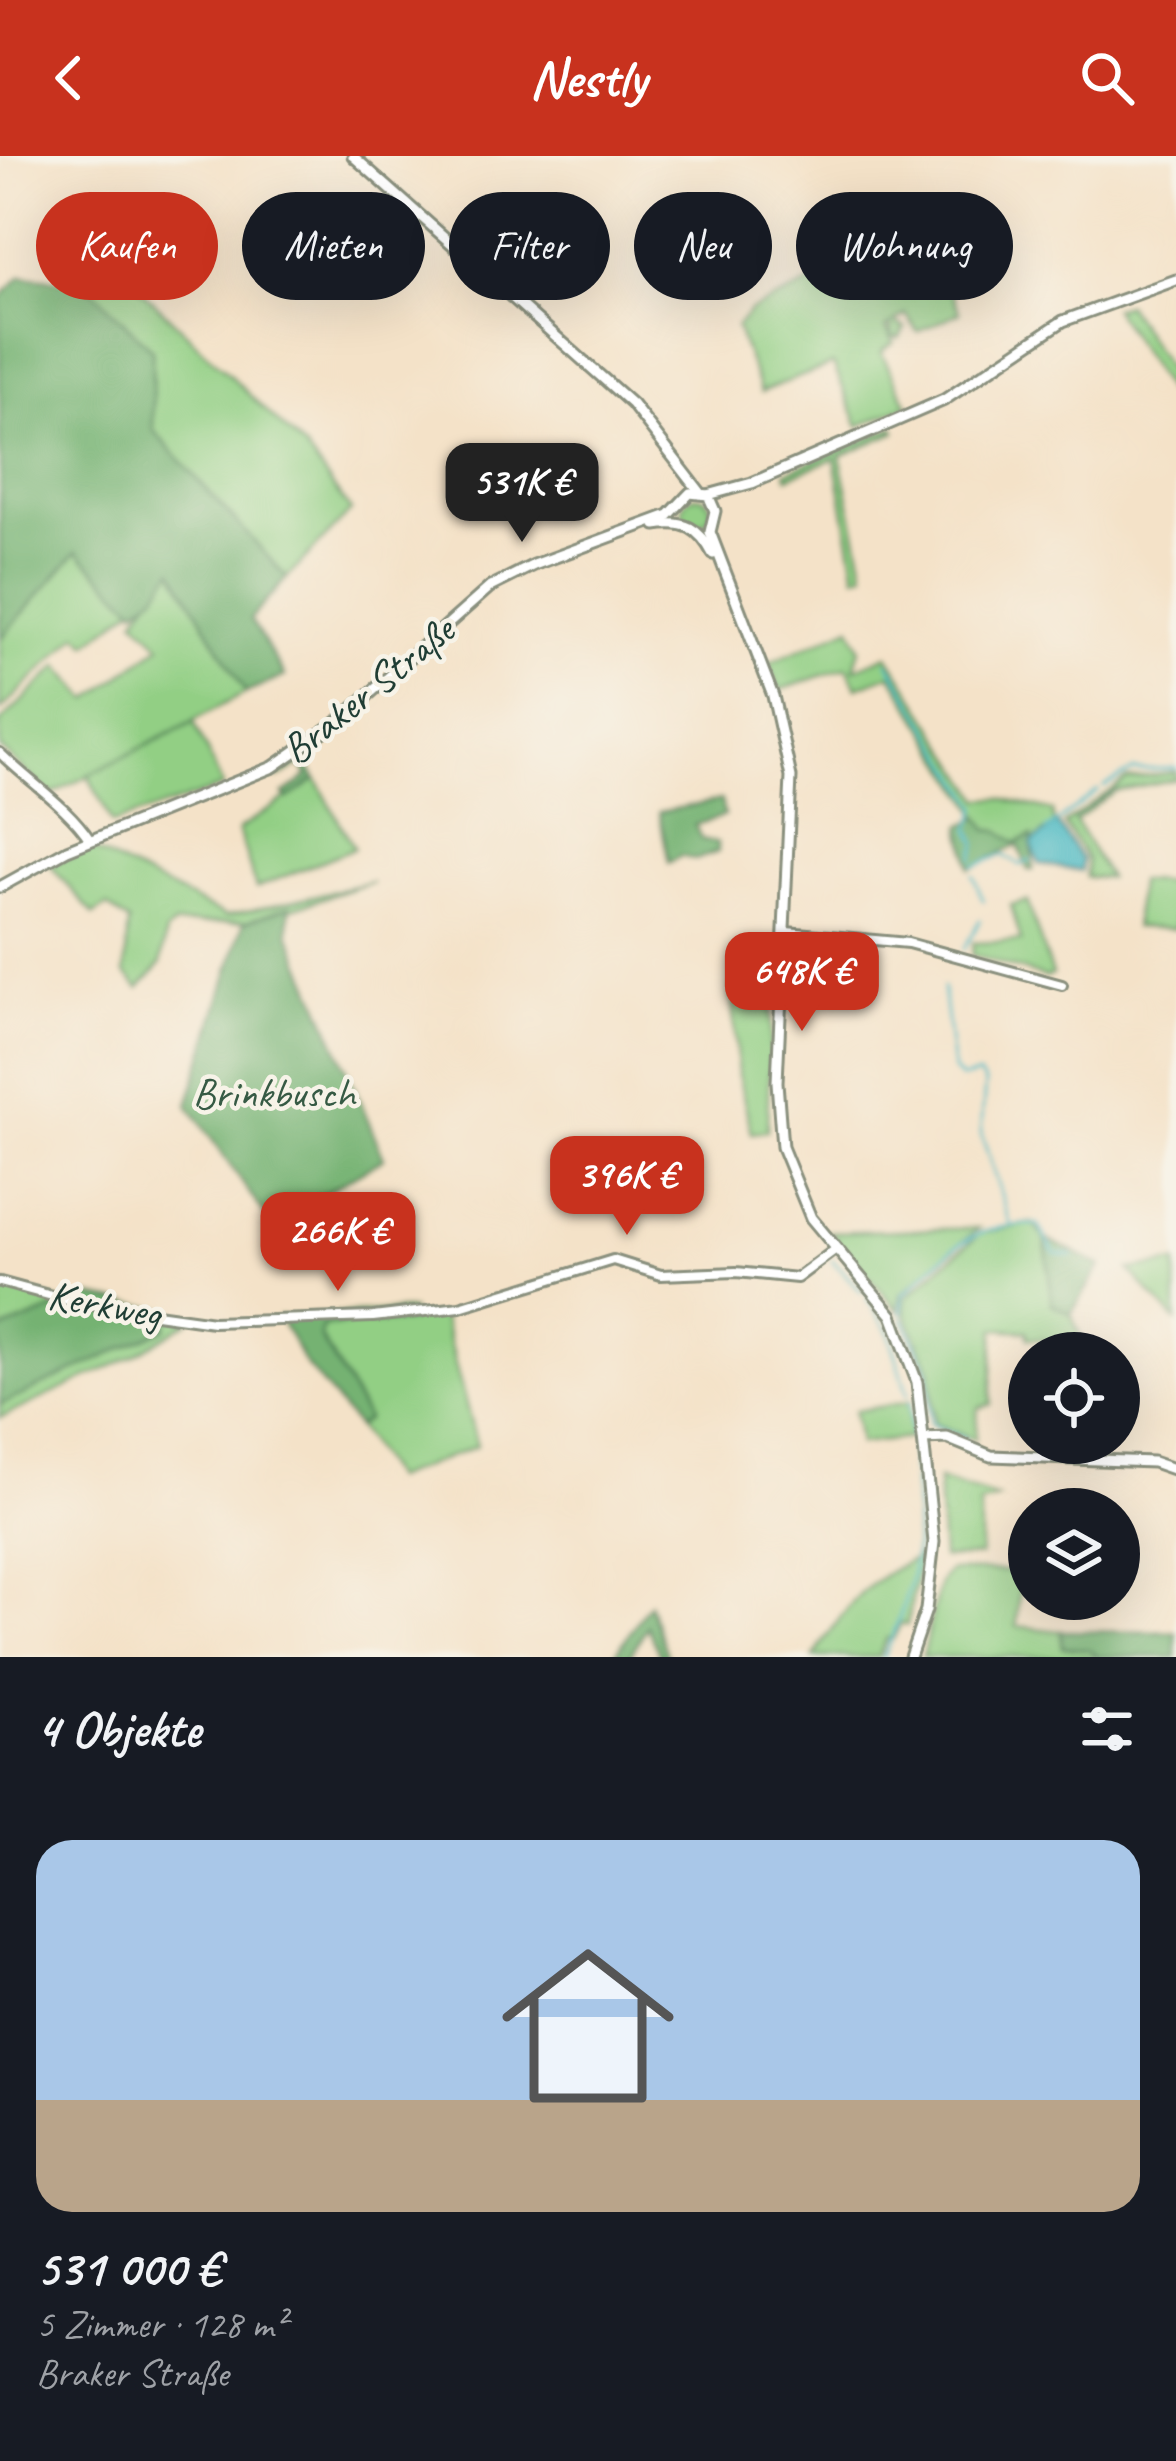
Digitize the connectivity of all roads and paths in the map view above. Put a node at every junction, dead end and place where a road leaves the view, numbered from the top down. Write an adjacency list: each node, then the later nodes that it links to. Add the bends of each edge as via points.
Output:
1 (353, 156): 3 (street, via 632,404)
2 (1176, 280): 4 (street, via 1074,315 944,400)
3 (672, 456): 5 (street); 6 (street)
4 (752, 483): 5 (street); 7 (street)
5 (704, 494): 6 (street, Braker Straße); 7 (street)
6 (680, 503): 8 (street); 9 (street, Braker Straße)
7 (713, 516): 8 (street, Braker Straße); 10 (street)
8 (689, 526): 9 (street, Braker Straße); 10 (street)
9 (638, 528): 12 (street, Braker Straße, via 490,587 284,761)
10 (724, 574): 14 (street, via 787,748)
11 (0, 753): 12 (street)
12 (90, 840): 13 (street, Braker Straße)
13 (0, 887)
14 (786, 932): 15 (street, via 908,944); 16 (street, via 780,1137 793,1185)
15 (1062, 985)
16 (836, 1249): 17 (street, Kerkweg, via 797,1278 661,1275 613,1260 470,1305 373,1317 201,1321); 18 (street, via 902,1335)
17 (0, 1282)
18 (924, 1439): 19 (street, via 946,1438 992,1456 1154,1462); 20 (street, via 933,1569)
19 (1176, 1470)
20 (910, 1657)

